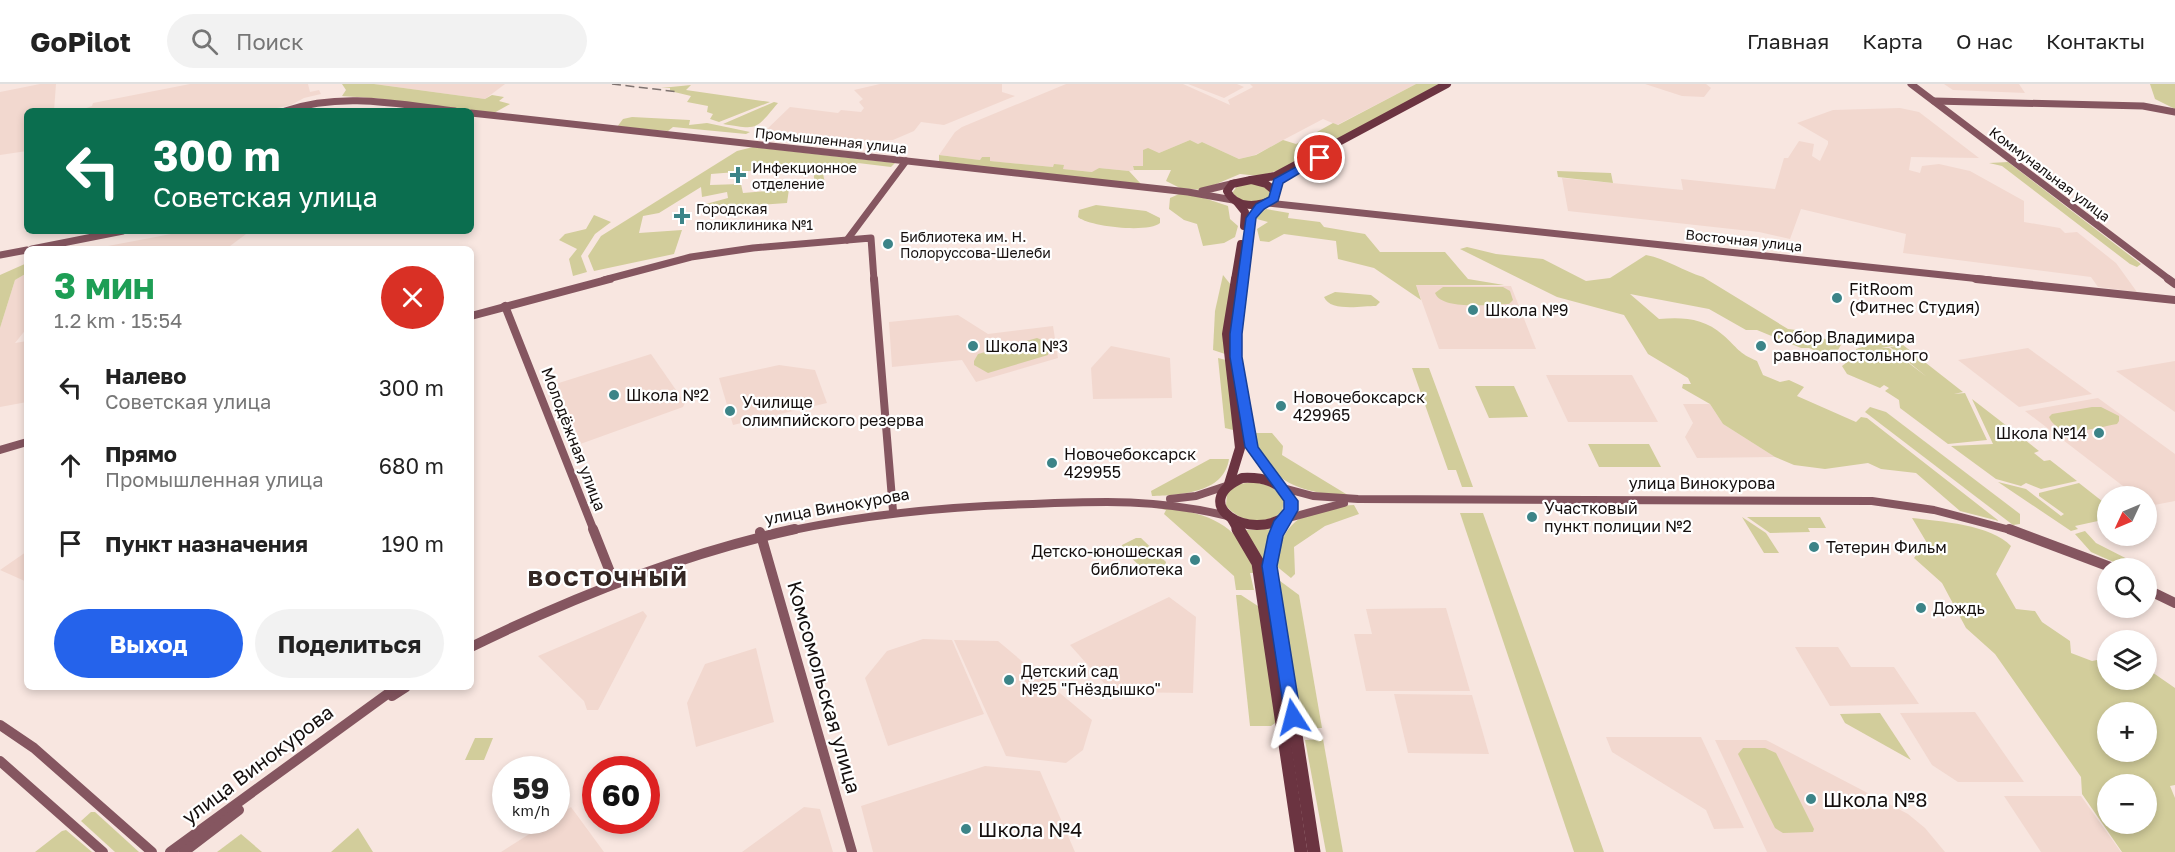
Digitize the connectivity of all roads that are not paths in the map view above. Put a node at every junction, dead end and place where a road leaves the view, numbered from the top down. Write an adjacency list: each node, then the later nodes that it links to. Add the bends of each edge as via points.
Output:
1 (1447, 84): 4 (main road)
2 (1456, 84): 4 (main road)
3 (1911, 84): 5 (main road, Коммунальная улица)
4 (1427, 97): 10 (main road)
5 (1934, 101): 8 (main road, via 2143,106); 25 (main road, Коммунальная улица)
6 (296, 108): 7 (main road, via 344,99)
7 (427, 108)
8 (2175, 112)
9 (474, 113): 11 (main road, Промышленная улица)
10 (1337, 146): 12 (main road, via 1271,178); 14 (main road, via 1281,179)
11 (906, 161): 15 (main road, Промышленная улица); 21 (main road)
12 (1251, 180): 13 (main road); 14 (main road)
13 (1235, 183): 15 (main road, Промышленная улица); 16 (main road, via 1227,191)
14 (1275, 191): 17 (main road, via 1274,199); 18 (main road, Восточная улица, via 1287,200)
15 (1188, 192): 16 (main road, Промышленная улица)
16 (1235, 201): 17 (main road); 19 (main road, via 1245,212)
17 (1266, 203): 18 (main road, Восточная улица); 19 (main road, via 1253,214)
18 (1311, 206): 26 (main road, Восточная улица)
19 (1245, 232): 31 (main road, via 1227,334 1240,448); 32 (main road, via 1236,357 1252,447)
20 (108, 234): 22 (main road)
21 (847, 240): 27 (main road, via 690,257); 36 (main road, via 871,238)
22 (47, 246)
23 (24, 251): 24 (main road)
24 (0, 255)
25 (2175, 284)
26 (2175, 300)
27 (505, 306): 28 (main road); 42 (main road, Молодёжная улица)
28 (474, 315)
29 (24, 443): 30 (main road)
30 (0, 450)
31 (1227, 485): 32 (main road, via 1242,478 1256,478); 35 (main road, улица Винокурова, via 1177,499 1029,498); 37 (main road, via 1220,501)
32 (1281, 486): 33 (main road, улица Винокурова, via 1329,498); 38 (main road, via 1292,505)
33 (1563, 501): 34 (main road, улица Винокурова); 38 (main road, улица Винокурова, via 1359,502 1325,506)
34 (1661, 502): 40 (main road, улица Винокурова, via 1845,500 1906,505 2010,529); 41 (main road, улица Винокурова, via 1908,509 2012,533)
35 (919, 506): 36 (main road, улица Винокурова); 37 (main road, улица Винокурова, via 1165,503)
36 (892, 509): 39 (main road, улица Винокурова)
37 (1230, 518): 38 (main road, via 1255,527); 58 (main road, via 1254,555 1259,571)
38 (1283, 520): 59 (main road, via 1270,566)
39 (761, 534): 42 (main road, улица Винокурова); 57 (main road, Комсомольская улица)
40 (2097, 562)
41 (2097, 566)
42 (614, 580): 45 (main road, улица Винокурова)
43 (2157, 593): 44 (main road)
44 (2175, 602)
45 (500, 629): 46 (main road, улица Винокурова); 47 (main road, улица Винокурова)
46 (474, 641)
47 (474, 645)
48 (393, 690): 51 (main road, улица Винокурова)
49 (401, 690): 51 (main road, улица Винокурова)
50 (0, 725): 54 (main road, via 34,748)
51 (317, 746): 55 (main road, улица Винокурова); 56 (main road, улица Винокурова)
52 (0, 762): 53 (main road)
53 (103, 852)
54 (152, 852)
55 (170, 852)
56 (184, 852)
57 (852, 852)
58 (1301, 852)
59 (1314, 852)

